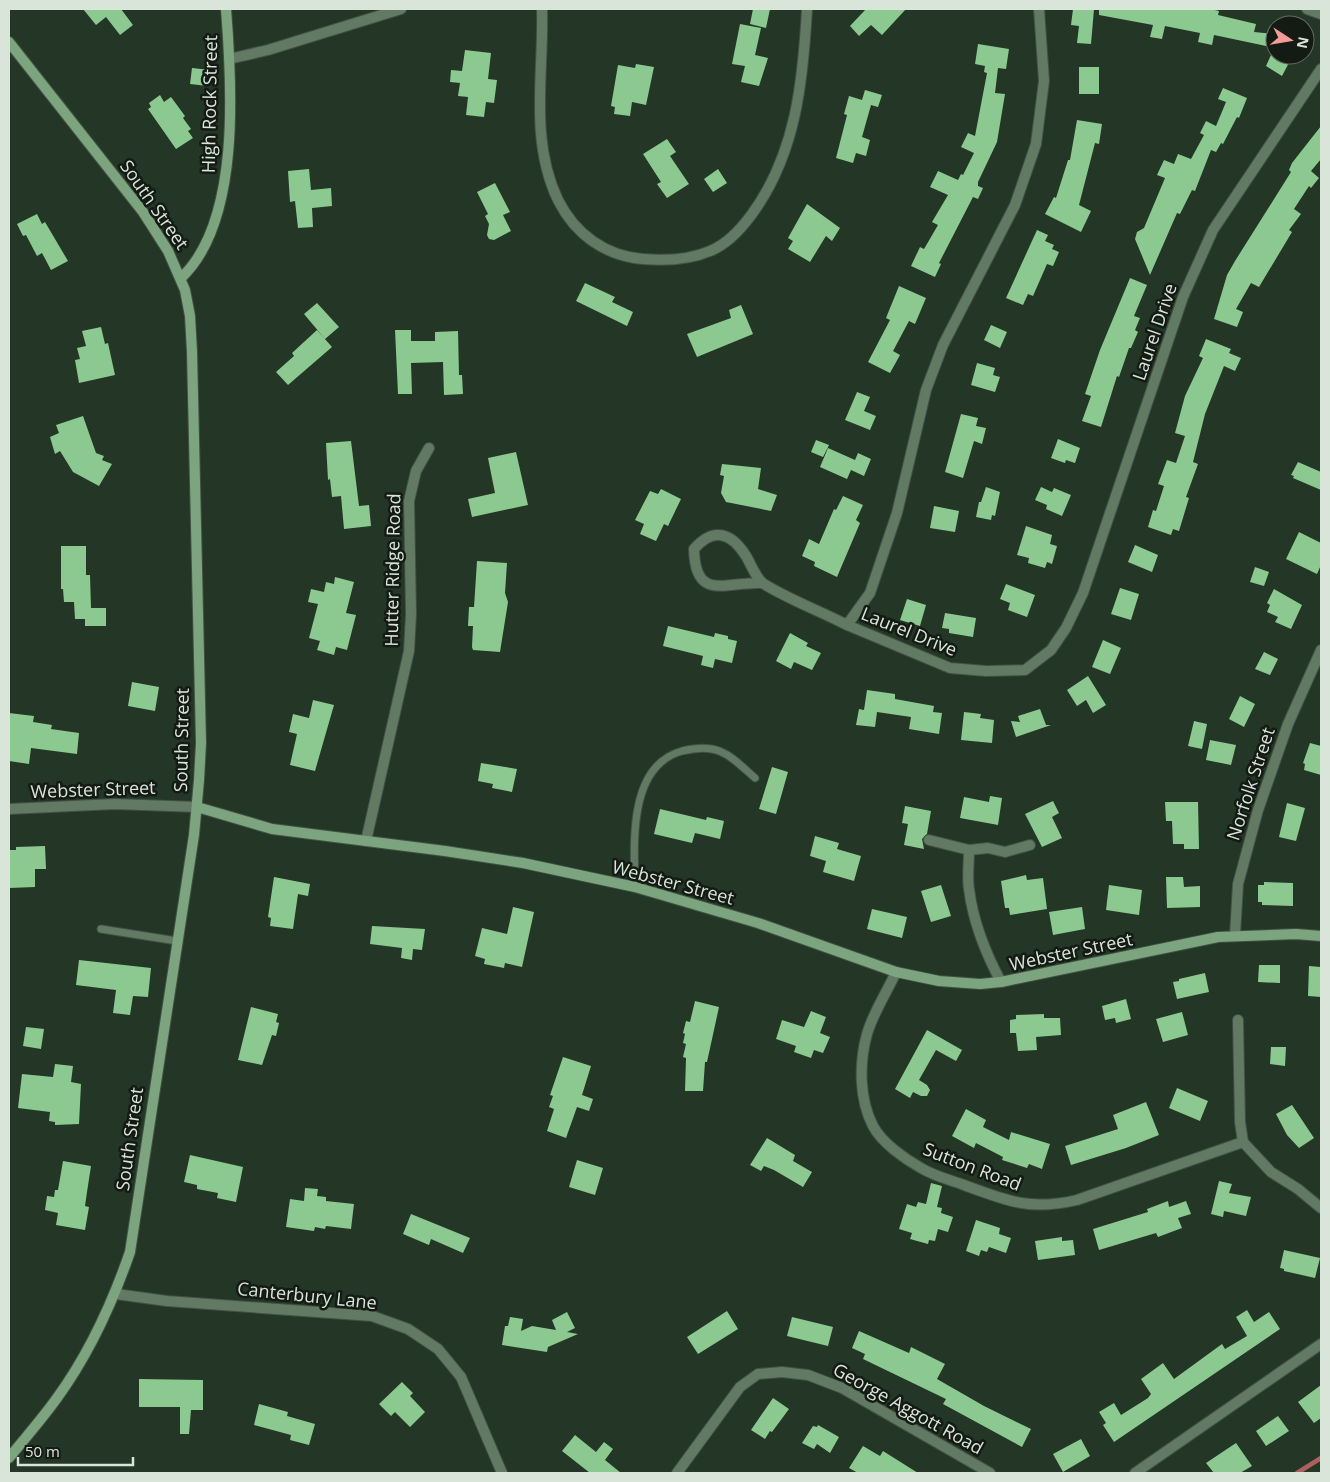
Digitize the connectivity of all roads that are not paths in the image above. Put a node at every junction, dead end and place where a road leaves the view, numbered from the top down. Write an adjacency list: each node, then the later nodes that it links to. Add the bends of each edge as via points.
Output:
1 (226, 9): 9 (street, High Rock Street)
2 (400, 9): 9 (street, via 268,50)
3 (542, 9): 4 (street, via 539,106 543,154 557,199 575,228 602,248 626,258 656,260 674,260 711,251 730,239 761,203 790,141 800,90)
4 (807, 9)
5 (1039, 9): 14 (street, Laurel Drive, via 1044,82 1036,144 1015,205 943,345 926,390 897,513 870,592)
6 (1307, 9): 7 (street)
7 (1321, 14)
8 (9, 42): 11 (street, South Street, via 143,212)
9 (228, 59): 11 (street, High Rock Street, via 229,134 224,185 206,247 194,266)
10 (1321, 69): 14 (street, Laurel Drive, via 1213,230 1183,297 1084,593 1050,650 1026,670 986,672 950,668)
11 (181, 278): 17 (street, South Street, via 190,316 192,352 201,742)
12 (429, 448): 20 (street, Hutter Ridge Road, via 416,471 409,501 409,651)
13 (762, 583): 13 (street, via 717,588 699,576 694,549 704,538 713,534 723,536 745,554); 14 (street)
14 (847, 624)
15 (1321, 650): 25 (street, Norfolk Street, via 1288,724 1258,810 1238,884)
16 (755, 778): 23 (lane, via 726,752 698,747 669,755 651,771 634,825)
17 (197, 807): 18 (street, Webster Street, via 115,804); 20 (street, Webster Street, via 272,829); 27 (street, South Street)
18 (9, 809)
19 (930, 840): 22 (street)
20 (366, 841): 23 (street, Webster Street, via 523,864)
21 (1030, 845): 22 (street, via 1005,852 988,848)
22 (969, 850): 29 (street, via 969,888 977,923)
23 (635, 887): 28 (street, Webster Street, via 758,923)
24 (101, 929): 27 (lane)
25 (1235, 935): 26 (street, Webster Street); 29 (street, Webster Street)
26 (1321, 936)
27 (177, 941): 33 (street, South Street, via 130,1252)
28 (896, 972): 29 (street, Webster Street, via 939,981); 31 (street, Sutton Road, via 867,1034 861,1075 865,1107 874,1128 888,1144 922,1169 1004,1200 1032,1206 1055,1205)
29 (1001, 982)
30 (1238, 1020): 31 (street)
31 (1243, 1142): 32 (street, via 1271,1172)
32 (1321, 1208)
33 (116, 1294): 35 (street, South Street, via 97,1334 57,1398); 36 (street, Canterbury Lane, via 167,1301 372,1316 408,1329 438,1349 461,1377)
34 (1321, 1344): 39 (street)
35 (9, 1458)
36 (502, 1473)
37 (677, 1473): 38 (street, George Aggott Road, via 740,1387 758,1374 782,1372 808,1375 842,1388)
38 (990, 1473)
39 (1135, 1473)

